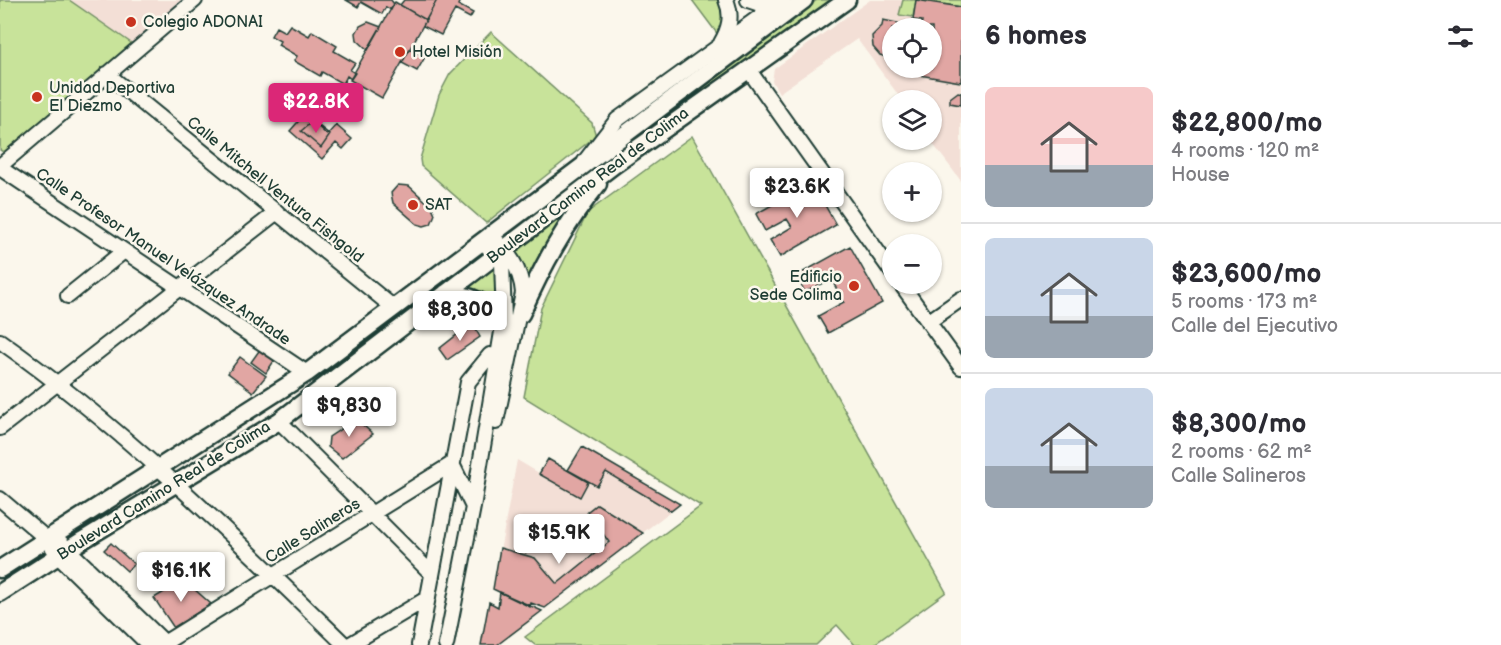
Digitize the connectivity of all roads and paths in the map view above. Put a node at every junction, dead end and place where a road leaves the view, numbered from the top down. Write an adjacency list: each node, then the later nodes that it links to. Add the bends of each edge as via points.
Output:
1 (195, 0): 9 (street)
2 (726, 0): 7 (street, via 730,24)
3 (748, 0): 6 (street, via 760,4)
4 (804, 0): 12 (main road, Boulevard Camino Real de Colima)
5 (847, 0): 8 (main road, Boulevard Camino Real de Colima)
6 (782, 1): 7 (street)
7 (721, 44): 12 (street, via 617,120)
8 (748, 69): 10 (main road, Boulevard Camino Real de Colima); 17 (street)
9 (107, 74): 11 (street); 13 (street, Calle Mitchell Ventura Fishgold)
10 (614, 165): 16 (main road, Boulevard Camino Real de Colima); 24 (main road, via 571,217 549,253)
11 (0, 167): 15 (street, Calle Profesor Manuel Velázquez Andrade)
12 (580, 168): 14 (main road, Boulevard Camino Real de Colima)
13 (277, 212): 18 (street); 23 (street, Calle Mitchell Ventura Fishgold)
14 (486, 238): 16 (street); 23 (main road, Boulevard Camino Real de Colima)
15 (124, 251): 18 (street, Calle Profesor Manuel Velázquez Andrade); 21 (street)
16 (499, 251): 19 (main road, Boulevard Camino Real de Colima); 24 (street, via 522,278); 25 (street)
17 (882, 258)
18 (181, 288): 30 (street, Calle Profesor Manuel Velázquez Andrade); 31 (street)
19 (446, 293): 25 (main road, via 470,295); 32 (main road, Boulevard Camino Real de Colima)
20 (908, 294): 26 (street)
21 (68, 296)
22 (961, 299): 26 (street)
23 (394, 308): 30 (main road, Boulevard Camino Real de Colima)
24 (521, 314): 38 (street, via 483,491)
25 (504, 320): 28 (street)
26 (928, 322): 29 (street)
27 (0, 341): 31 (street)
28 (494, 356): 34 (street, via 468,382); 38 (street)
29 (961, 367)
30 (308, 373): 35 (main road, Boulevard Camino Real de Colima)
31 (57, 382): 33 (street); 35 (street)
32 (279, 421): 36 (main road, Boulevard Camino Real de Colima); 39 (street)
33 (0, 428)
34 (452, 464): 38 (street); 39 (street, Calle Salineros); 43 (street)
35 (158, 470): 36 (street); 40 (main road, Boulevard Camino Real de Colima)
36 (174, 484): 41 (main road, Boulevard Camino Real de Colima); 44 (street)
37 (0, 500): 40 (street)
38 (473, 507): 47 (street)
39 (372, 514): 43 (street); 44 (street, Calle Salineros)
40 (51, 538): 41 (street); 42 (main road, Boulevard Camino Real de Colima)
41 (64, 553): 45 (main road, Boulevard Camino Real de Colima); 48 (street); 49 (street)
42 (0, 569)
43 (432, 574): 46 (street)
44 (273, 575): 48 (street, Calle Salineros); 50 (street)
45 (0, 593)
46 (429, 593): 47 (street); 50 (street); 51 (street)
47 (455, 594): 52 (street)
48 (164, 644)
49 (149, 645)
50 (347, 645)
51 (419, 645)
52 (446, 645)

